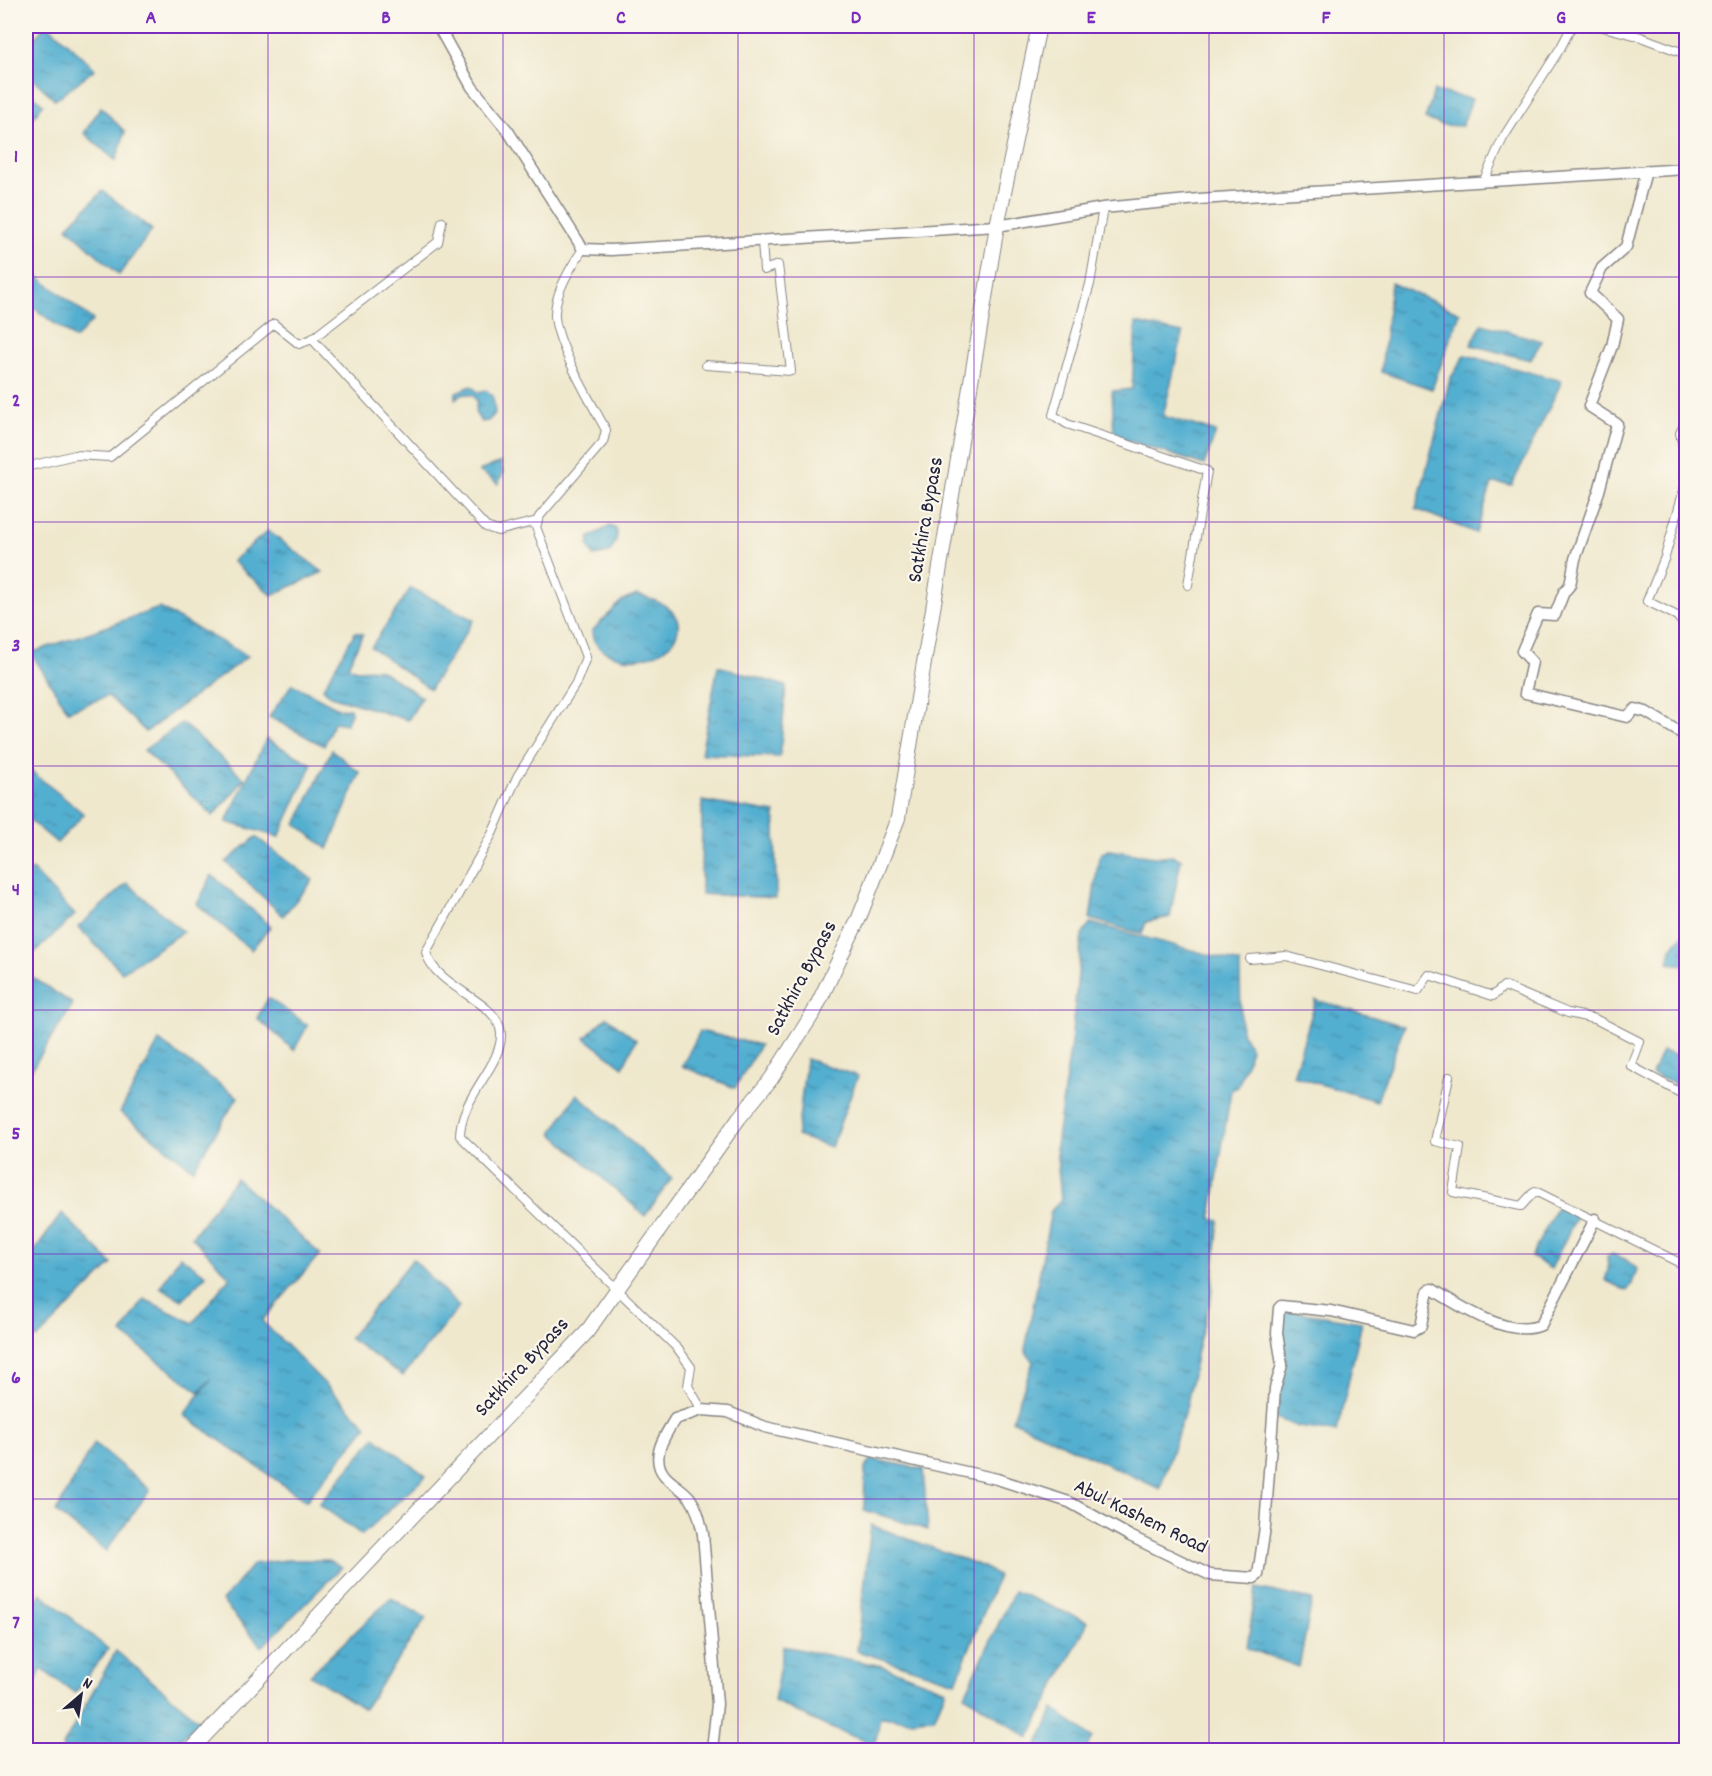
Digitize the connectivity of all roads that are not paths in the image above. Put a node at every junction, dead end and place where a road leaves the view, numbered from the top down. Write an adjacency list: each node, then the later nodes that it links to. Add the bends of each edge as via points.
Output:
1 (438, 26): 13 (street, via 472,87 514,140)
2 (1039, 26): 11 (highway, Satkhira Bypass)
3 (1572, 26): 8 (street, via 1503,138)
4 (1599, 26): 5 (street)
5 (1686, 54)
6 (1686, 169): 7 (street)
7 (1646, 171): 8 (street); 23 (street, via 1626,247 1602,268 1590,293 1618,319 1589,406 1617,424 1570,585 1555,615 1538,614 1522,651 1532,662 1525,693 1627,717 1635,709)
8 (1483, 182): 9 (street)
9 (1103, 208): 11 (street); 21 (street, via 1090,284 1053,415 1067,424 1208,471)
10 (442, 222): 14 (street, via 438,242)
11 (997, 226): 12 (street); 29 (highway, Satkhira Bypass, via 898,818 859,918 814,1012 771,1079)
12 (762, 241): 13 (street); 15 (street, via 764,270 778,265 791,371)
13 (583, 249): 20 (street, via 554,313 560,337 606,430 605,436)
14 (312, 339): 18 (street, via 298,344 274,324 110,457 75,455); 20 (street, via 486,527 498,531)
15 (706, 365)
16 (1686, 422): 17 (street, via 1680,434)
17 (1686, 461)
18 (26, 467)
19 (1686, 482): 22 (street, via 1665,557 1647,601 1677,616)
20 (537, 521): 29 (street, via 540,538 586,651 585,663 517,777 492,834 426,952 428,963 443,978 495,1016 501,1032 498,1051 461,1120 460,1136)
21 (1188, 585)
22 (1686, 627)
23 (1686, 736)
24 (1250, 959): 26 (street, via 1286,956 1418,991 1429,975 1492,996 1504,986 1568,1013 1595,1018 1640,1041 1631,1066)
25 (1449, 1077): 27 (street, via 1435,1141 1460,1147 1453,1192 1521,1206 1535,1191)
26 (1686, 1095)
27 (1595, 1219): 28 (street); 30 (street, Abul Kashem Road, via 1541,1325 1533,1329 1517,1330 1463,1309 1432,1289 1428,1291 1421,1326 1414,1330 1331,1311 1279,1308 1277,1333 1282,1365 1275,1388 1265,1527 1258,1575 1254,1578 1210,1575 1069,1502 997,1479 765,1428 728,1412)
28 (1686, 1266)
29 (616, 1288): 30 (street, via 691,1367 688,1386); 31 (highway, Satkhira Bypass, via 586,1333 556,1366)
30 (702, 1410): 32 (street, Abul Kashem Road, via 675,1419 660,1443 658,1461 663,1475 689,1497 698,1512 703,1534 717,1704)
31 (191, 1750)
32 (712, 1750)

